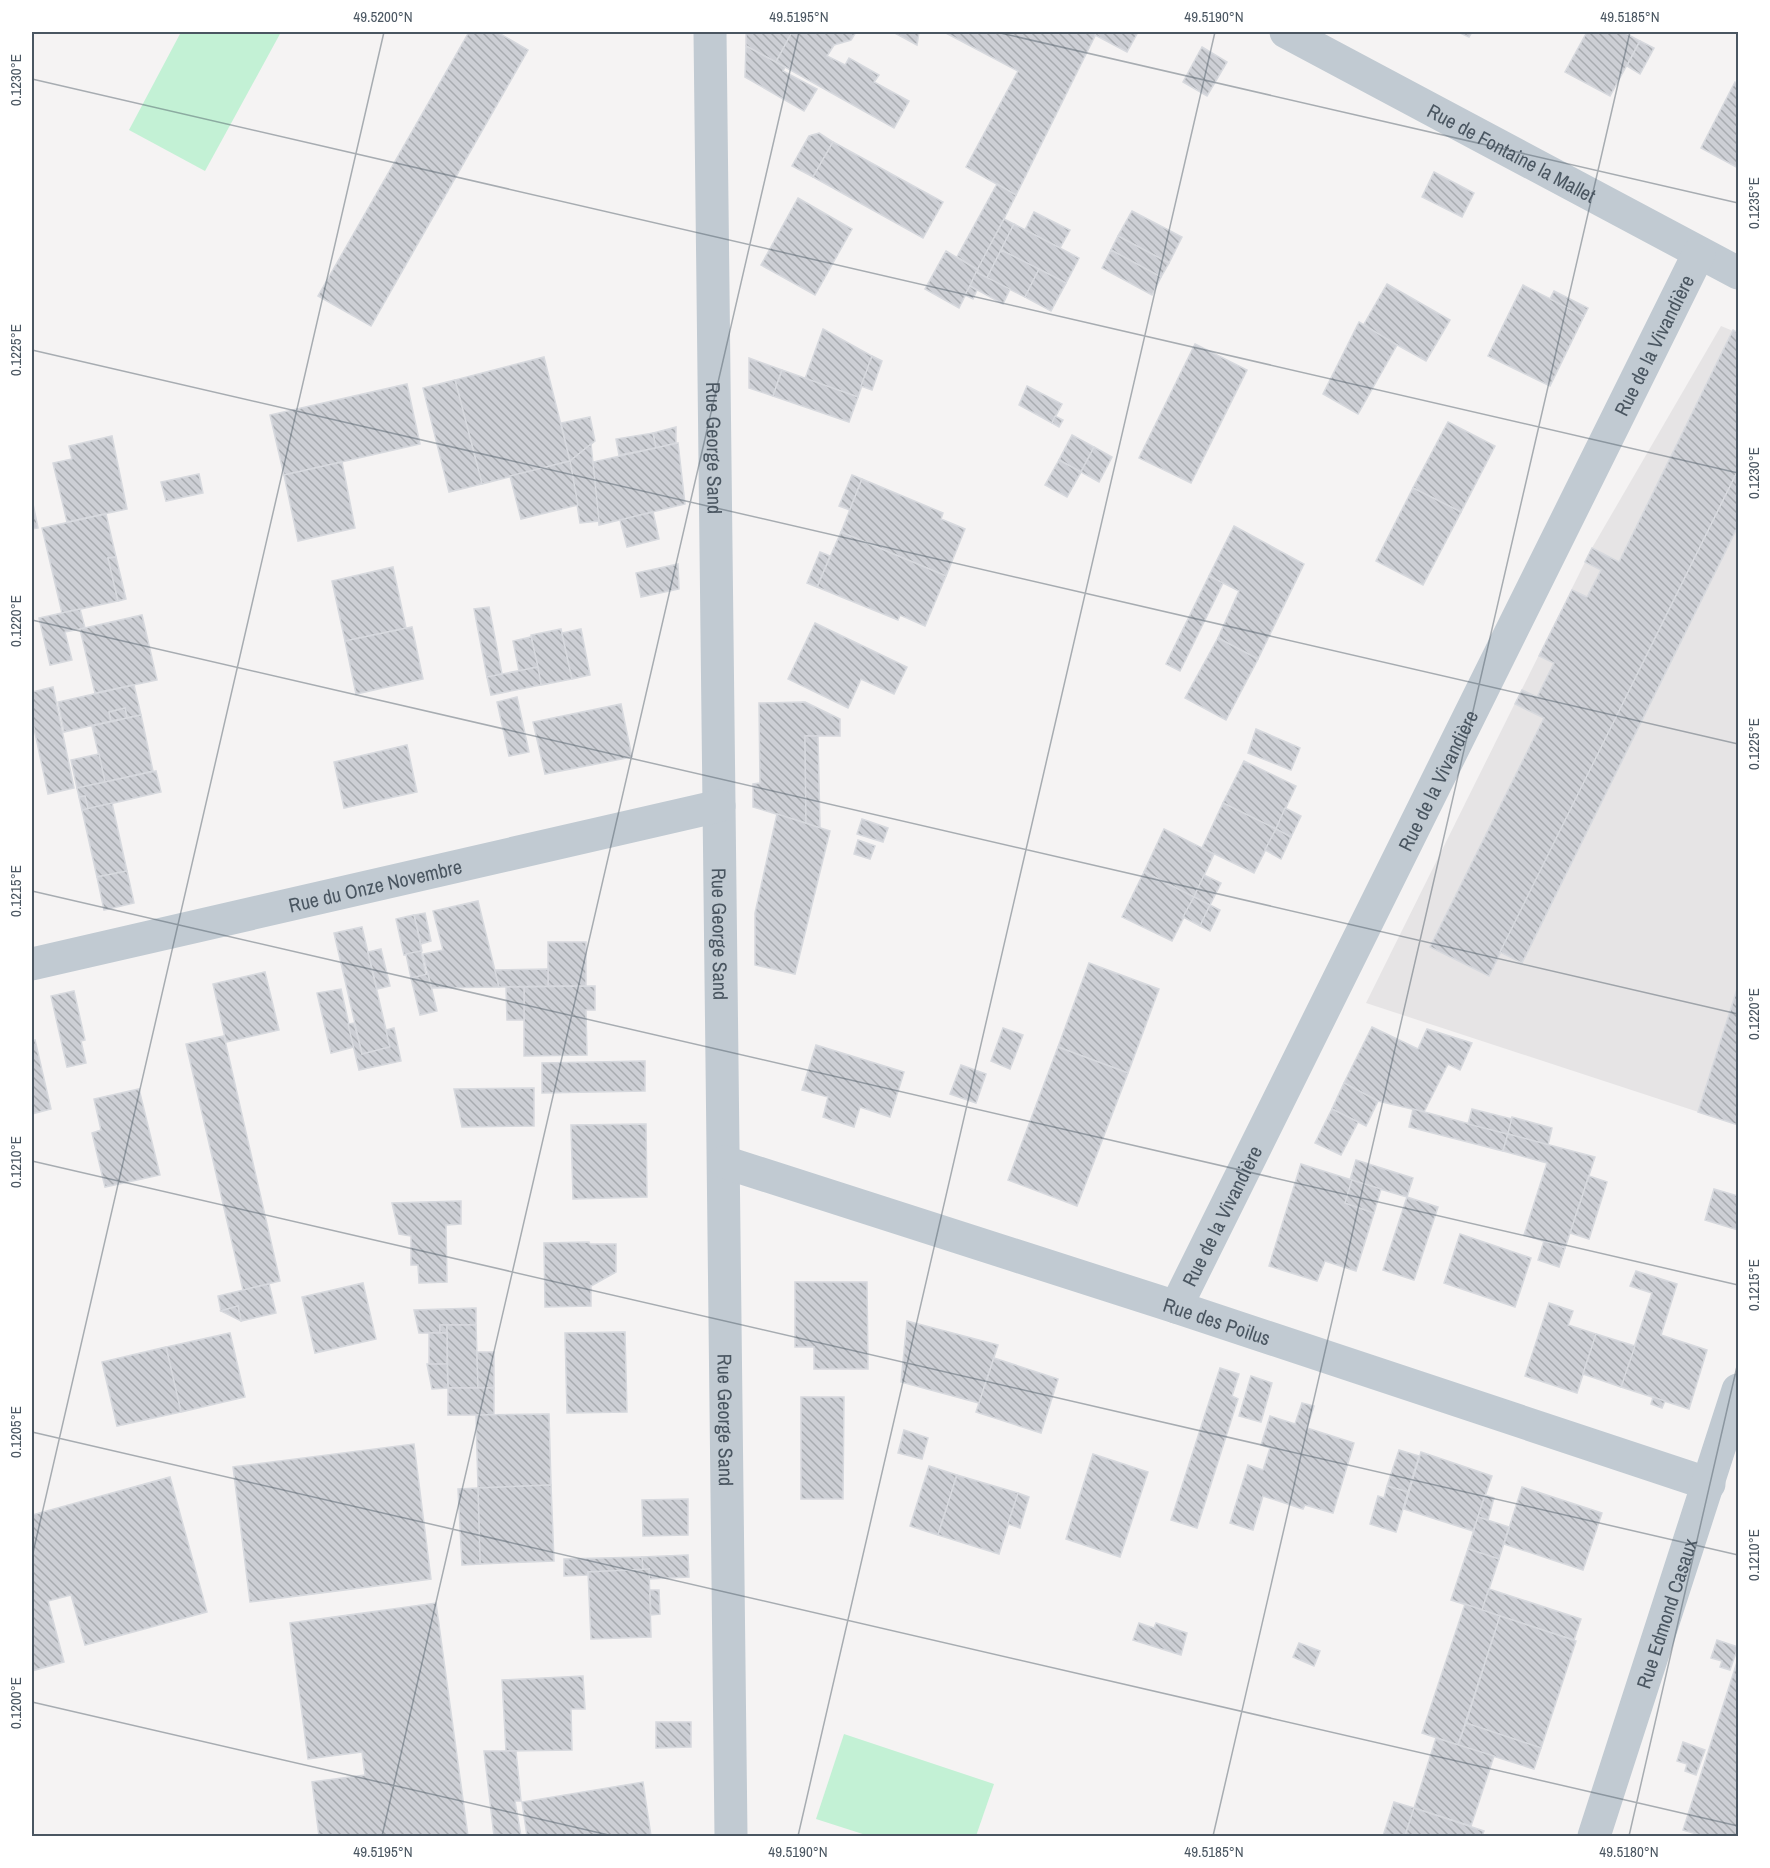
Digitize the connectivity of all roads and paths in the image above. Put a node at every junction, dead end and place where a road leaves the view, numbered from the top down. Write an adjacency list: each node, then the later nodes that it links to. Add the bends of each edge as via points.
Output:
1 (710, 32): 5 (street, Rue George Sand)
2 (1286, 32): 3 (street, Rue de Fontaine la Mallet)
3 (1700, 253): 4 (street, Rue de Fontaine la Mallet); 8 (street, Rue de la Vivandière)
4 (1738, 273)
5 (719, 806): 6 (street, Rue du Onze Novembre); 7 (street, Rue George Sand)
6 (32, 964)
7 (724, 1162): 8 (street, Rue des Poilus); 11 (street, Rue George Sand)
8 (1176, 1306): 10 (street, Rue des Poilus)
9 (1738, 1390): 10 (street, Rue Edmond Casaux)
10 (1709, 1484): 12 (street, Rue Edmond Casaux)
11 (731, 1836)
12 (1594, 1836)

